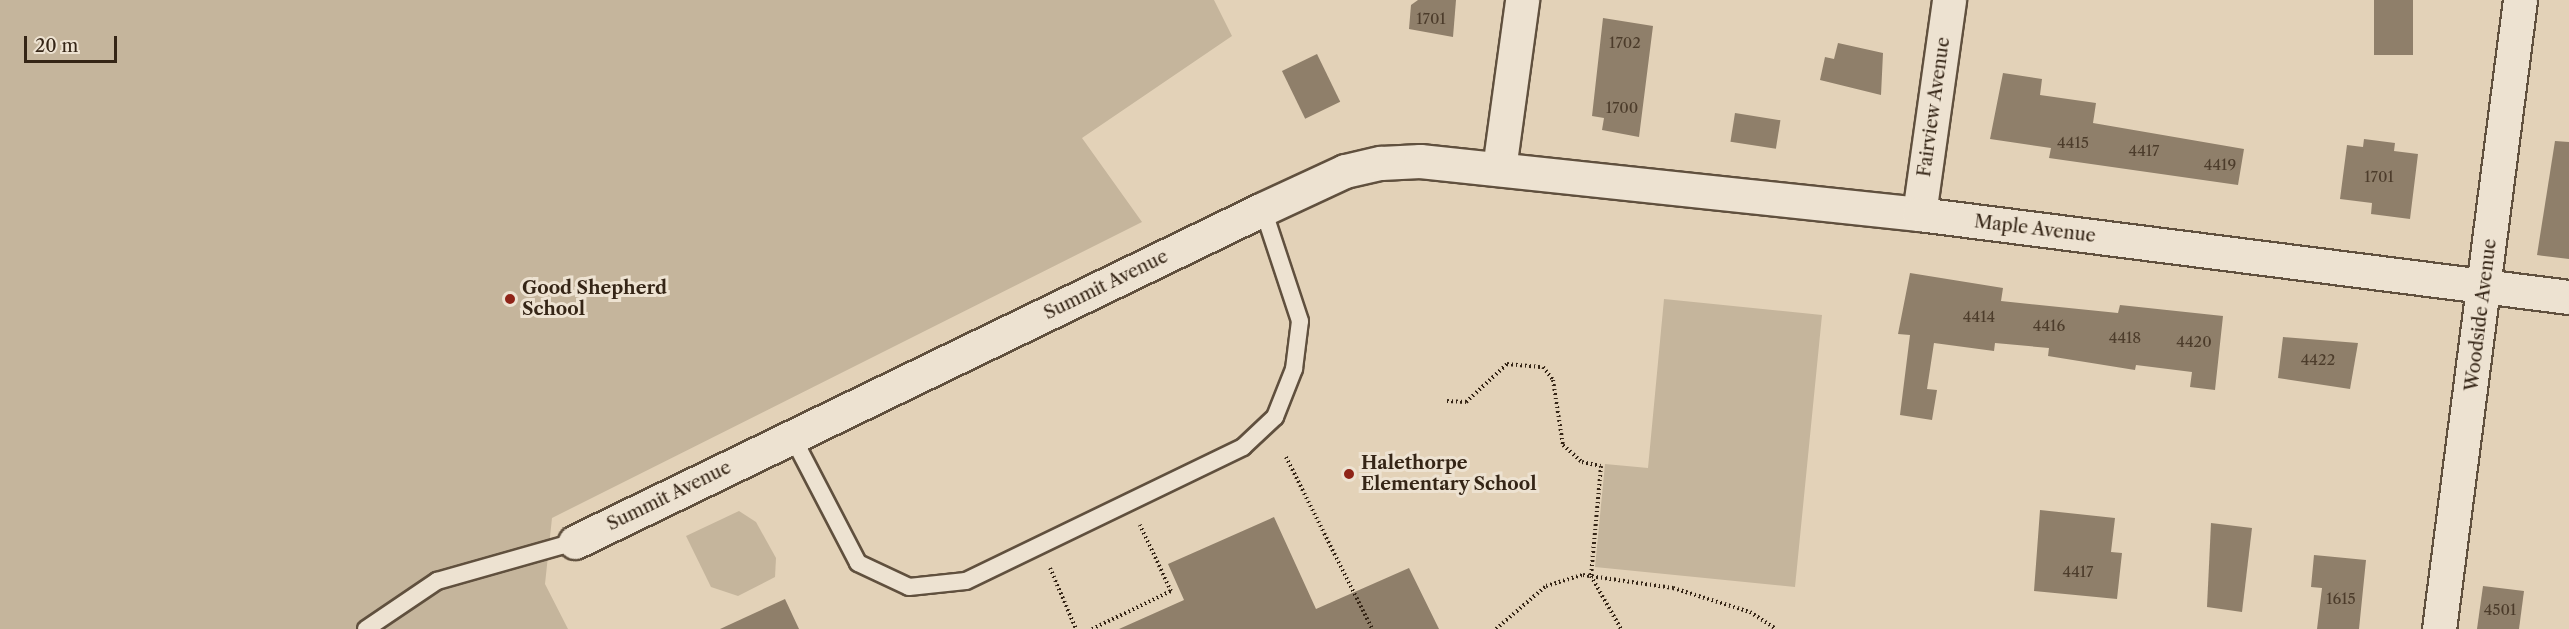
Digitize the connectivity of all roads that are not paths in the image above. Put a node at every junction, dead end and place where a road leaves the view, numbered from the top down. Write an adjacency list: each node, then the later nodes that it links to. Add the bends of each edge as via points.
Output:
1 (1522, 0): 4 (street)
2 (1949, 0): 6 (street, Fairview Avenue)
3 (2520, 0): 7 (street, Woodside Avenue)
4 (1499, 169): 5 (street, Summit Avenue, via 1420,161 1381,163 1345,171); 6 (street, Maple Avenue)
5 (1263, 209): 9 (street, Summit Avenue); 9 (lane, via 1300,321 1287,394 1275,417 1243,447 966,581 937,588 909,587 858,563)
6 (1919, 214): 7 (street, Maple Avenue)
7 (2485, 287): 8 (street, Maple Avenue); 12 (street, Woodside Avenue)
8 (2569, 297)
9 (792, 436): 10 (street, Summit Avenue)
10 (574, 542): 11 (lane, via 437,581)
11 (366, 629)
12 (2439, 629)

